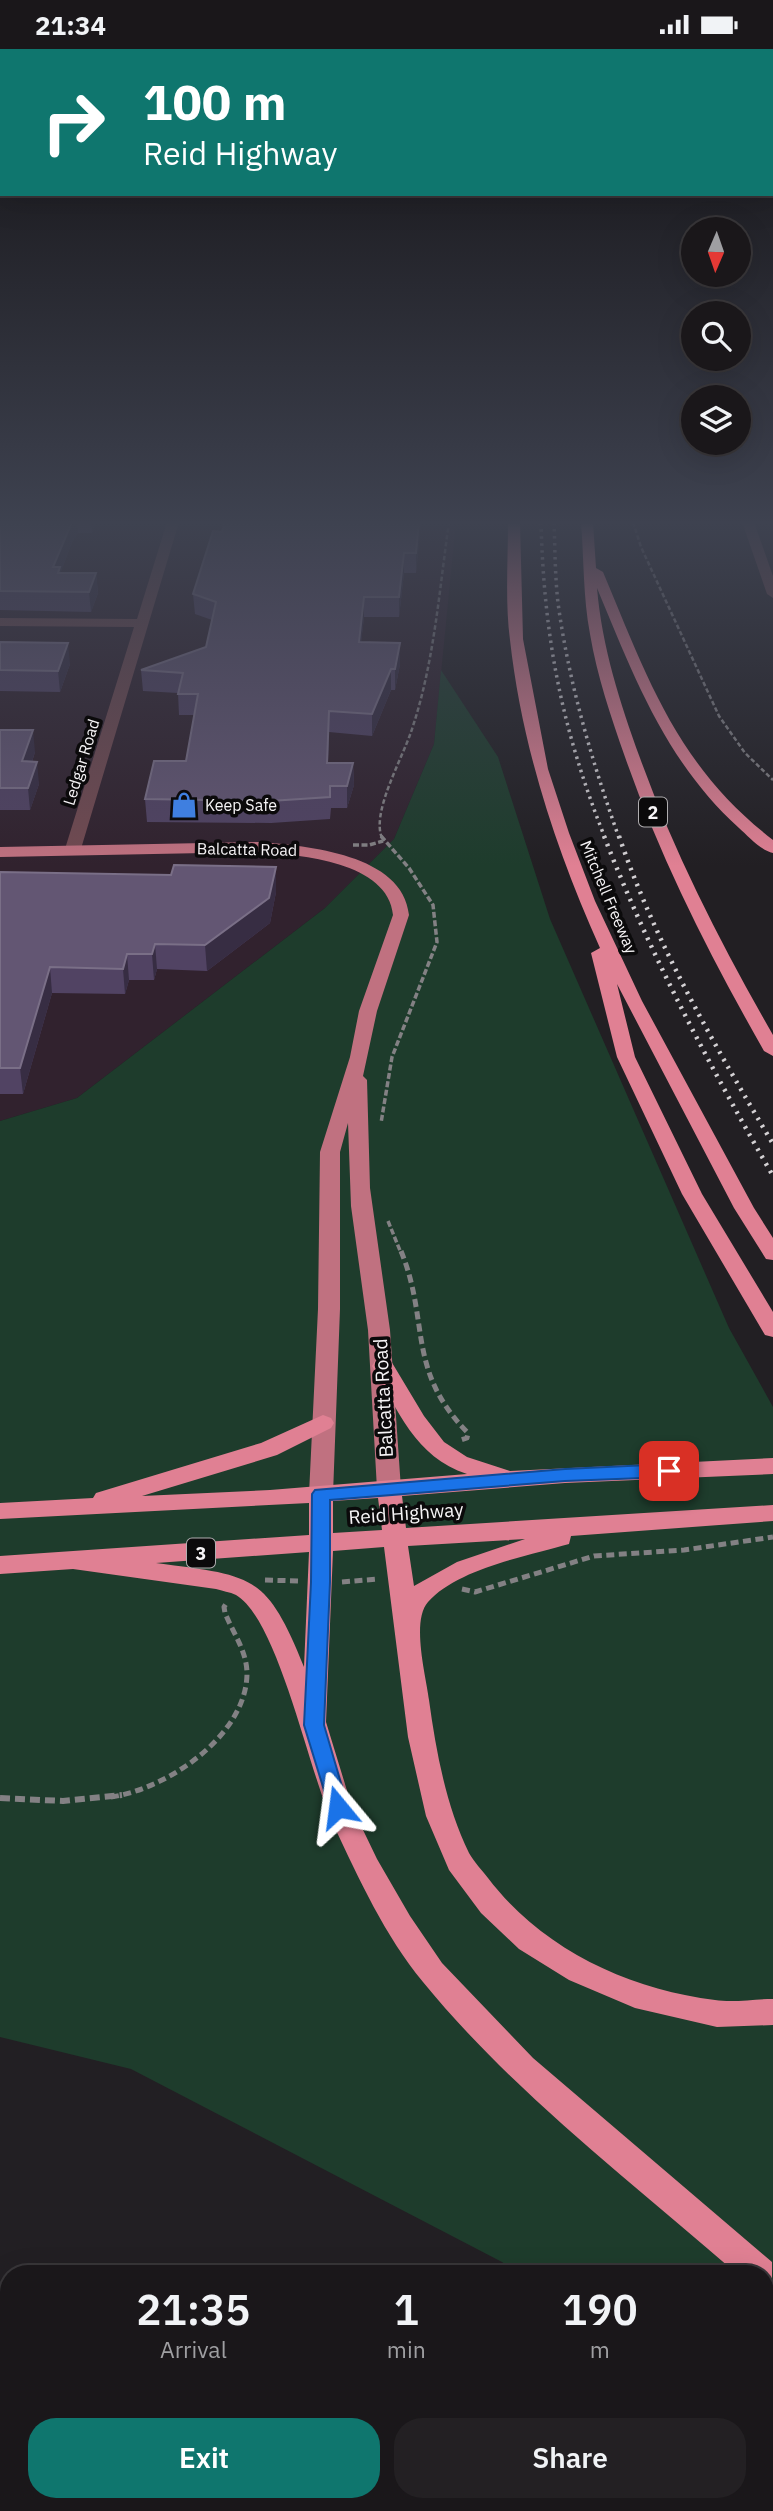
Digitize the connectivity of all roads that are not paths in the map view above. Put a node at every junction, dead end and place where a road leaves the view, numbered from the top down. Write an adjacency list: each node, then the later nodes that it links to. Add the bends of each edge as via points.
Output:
1 (138, 637): 7 (street, Ledgar Road)
2 (516, 637): 8 (highway, Mitchell Freeway, via 541,769)
3 (598, 637): 9 (highway, 2, via 615,708 641,784 702,921)
4 (626, 637): 5 (highway, via 661,718 686,761 718,799)
5 (773, 848)
6 (0, 852): 7 (main road, Balcatta Road)
7 (72, 852): 10 (main road, Balcatta Road, via 260,847 334,856 364,869 390,888 401,915 368,1011)
8 (587, 901): 11 (highway, Mitchell Freeway, via 658,1048); 12 (highway, via 626,1057 692,1194)
9 (773, 1051)
10 (359, 1057): 13 (main road, Balcatta Road, via 363,1223); 14 (main road, Balcatta Road, via 330,1152)
11 (773, 1254)
12 (773, 1330)
13 (383, 1366): 16 (highway, via 436,1448 483,1472); 17 (main road, Balcatta Road)
14 (323, 1423): 18 (main road, Balcatta Road); 19 (highway, via 269,1449)
15 (773, 1466): 16 (highway, Reid Highway)
16 (526, 1479): 17 (highway, Reid Highway)
17 (389, 1489): 18 (highway, Reid Highway); 23 (highway)
18 (321, 1494): 19 (highway, Reid Highway); 24 (highway)
19 (72, 1509): 20 (highway, Reid Highway)
20 (0, 1511)
21 (773, 1513): 22 (highway, Reid Highway / 3)
22 (606, 1527): 23 (highway, Reid Highway / 3); 27 (highway, via 517,1549 449,1577 421,1594)
23 (396, 1538): 24 (highway, Reid Highway / 3); 27 (highway)
24 (321, 1544): 25 (highway, Reid Highway / 3); 28 (highway)
25 (80, 1562): 26 (highway, Reid Highway / 3); 28 (highway, via 216,1580 245,1589 273,1622)
26 (0, 1565)
27 (407, 1628): 29 (highway, via 421,1737 440,1816 459,1862 491,1904 529,1940 579,1971 645,1999 717,2014)
28 (314, 1725): 30 (highway, via 338,1807 400,1925 432,1972 522,2069)
29 (773, 2012)
30 (751, 2265)

